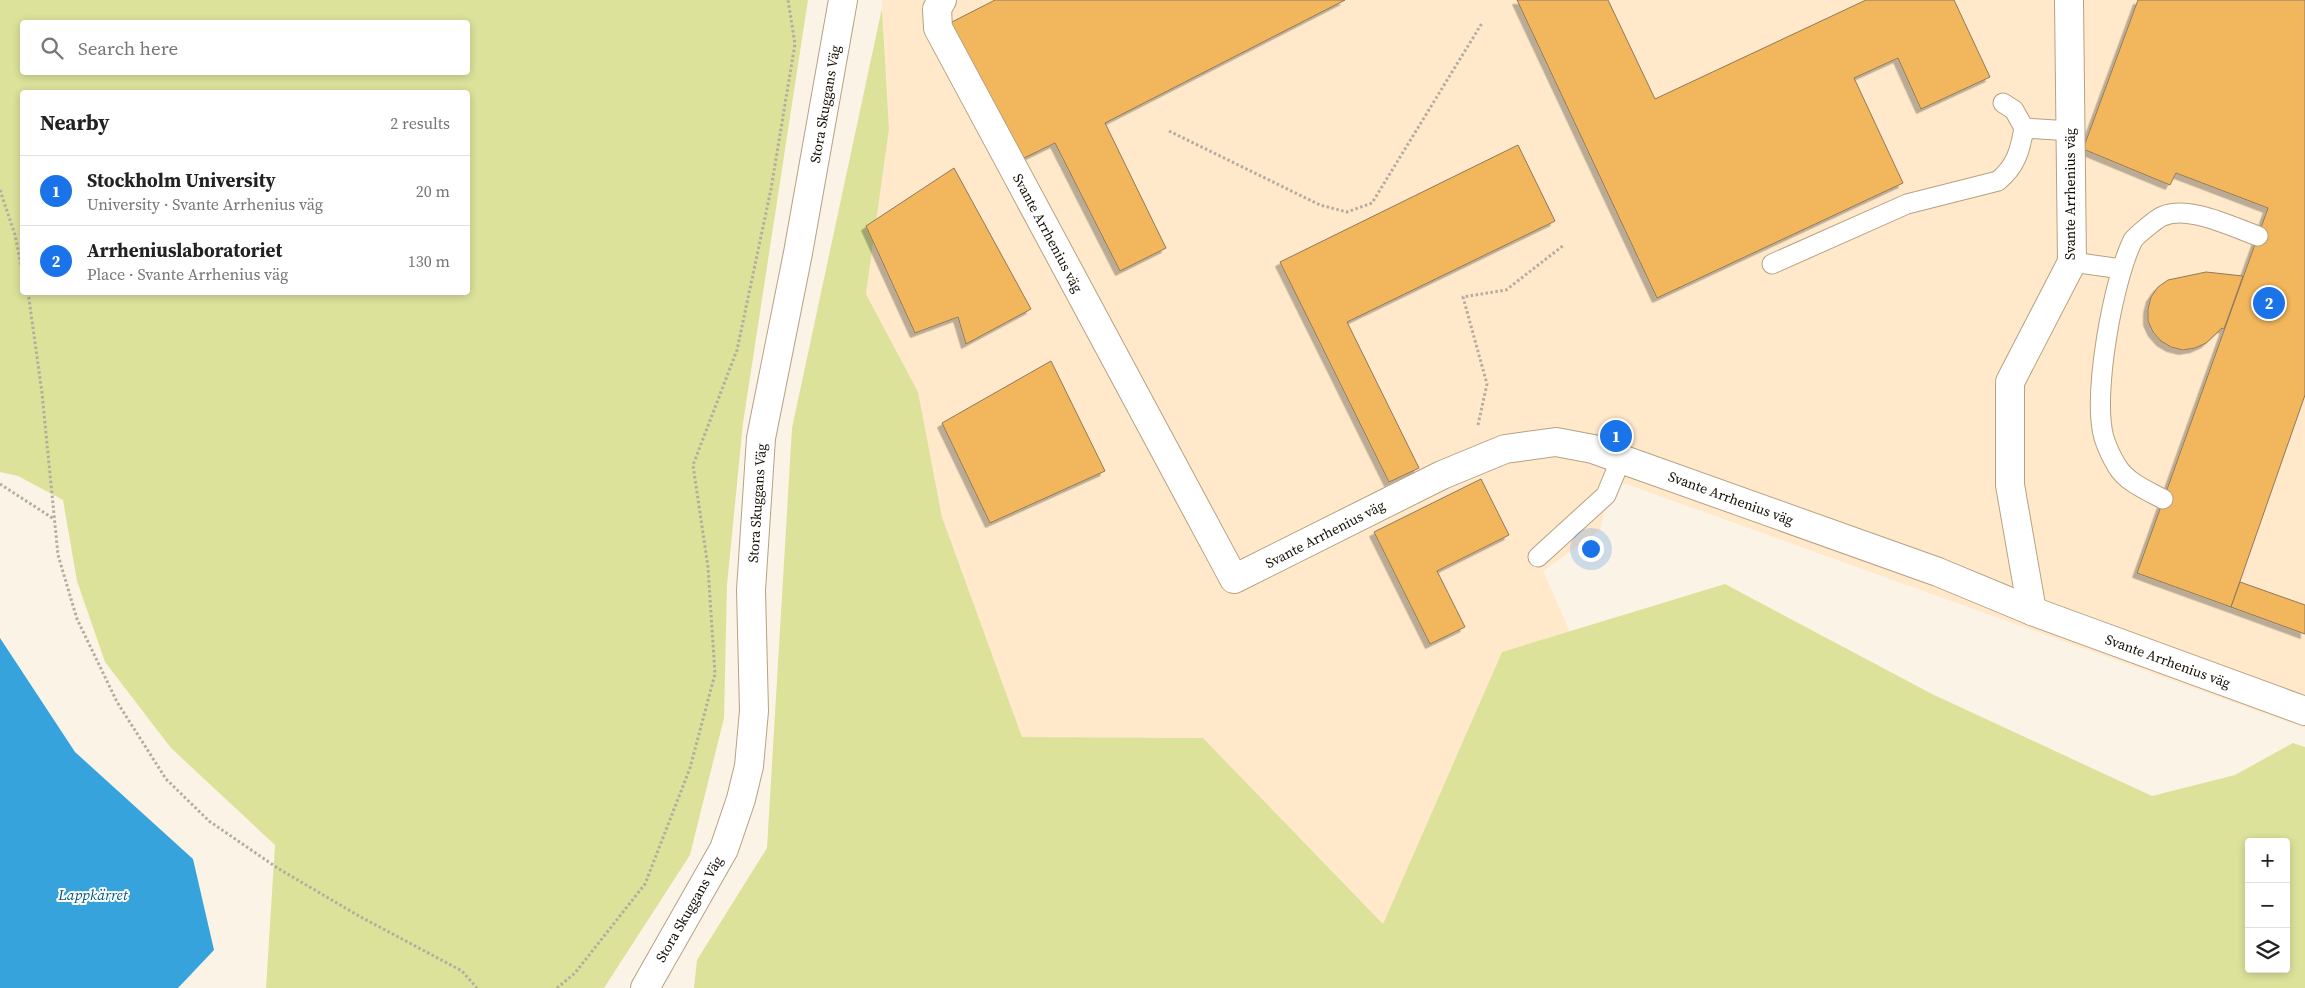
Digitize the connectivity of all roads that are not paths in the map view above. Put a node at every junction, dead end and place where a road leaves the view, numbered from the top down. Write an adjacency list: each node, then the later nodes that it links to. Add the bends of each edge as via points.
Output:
1 (843, 0): 16 (street, Stora Skuggans Väg, via 800,243 760,438 752,590 754,711 749,766 724,849)
2 (942, 0): 11 (street, Svante Arrhenius väg, via 937,9 938,28 1234,580 1442,475 1505,449 1556,442 1593,449)
3 (2069, 0): 6 (street, Svante Arrhenius väg)
4 (2004, 103): 5 (lane, via 2014,110)
5 (2024, 128): 6 (lane); 9 (lane, via 2020,153 2010,171 1998,181 1907,204)
6 (2071, 131): 8 (street, Svante Arrhenius väg)
7 (2258, 236): 10 (lane, via 2192,213 2163,216 2134,239)
8 (2072, 262): 10 (lane); 14 (street, Svante Arrhenius väg, via 2010,382 2010,485)
9 (1772, 264)
10 (2122, 269): 12 (lane, via 2105,346 2101,386 2104,438 2118,468 2140,487)
11 (1621, 459): 13 (lane, via 1606,495); 14 (street, Svante Arrhenius väg, via 1938,572)
12 (2163, 499)
13 (1538, 557)
14 (2032, 611): 15 (street, Svante Arrhenius väg)
15 (2305, 712)
16 (645, 988)

